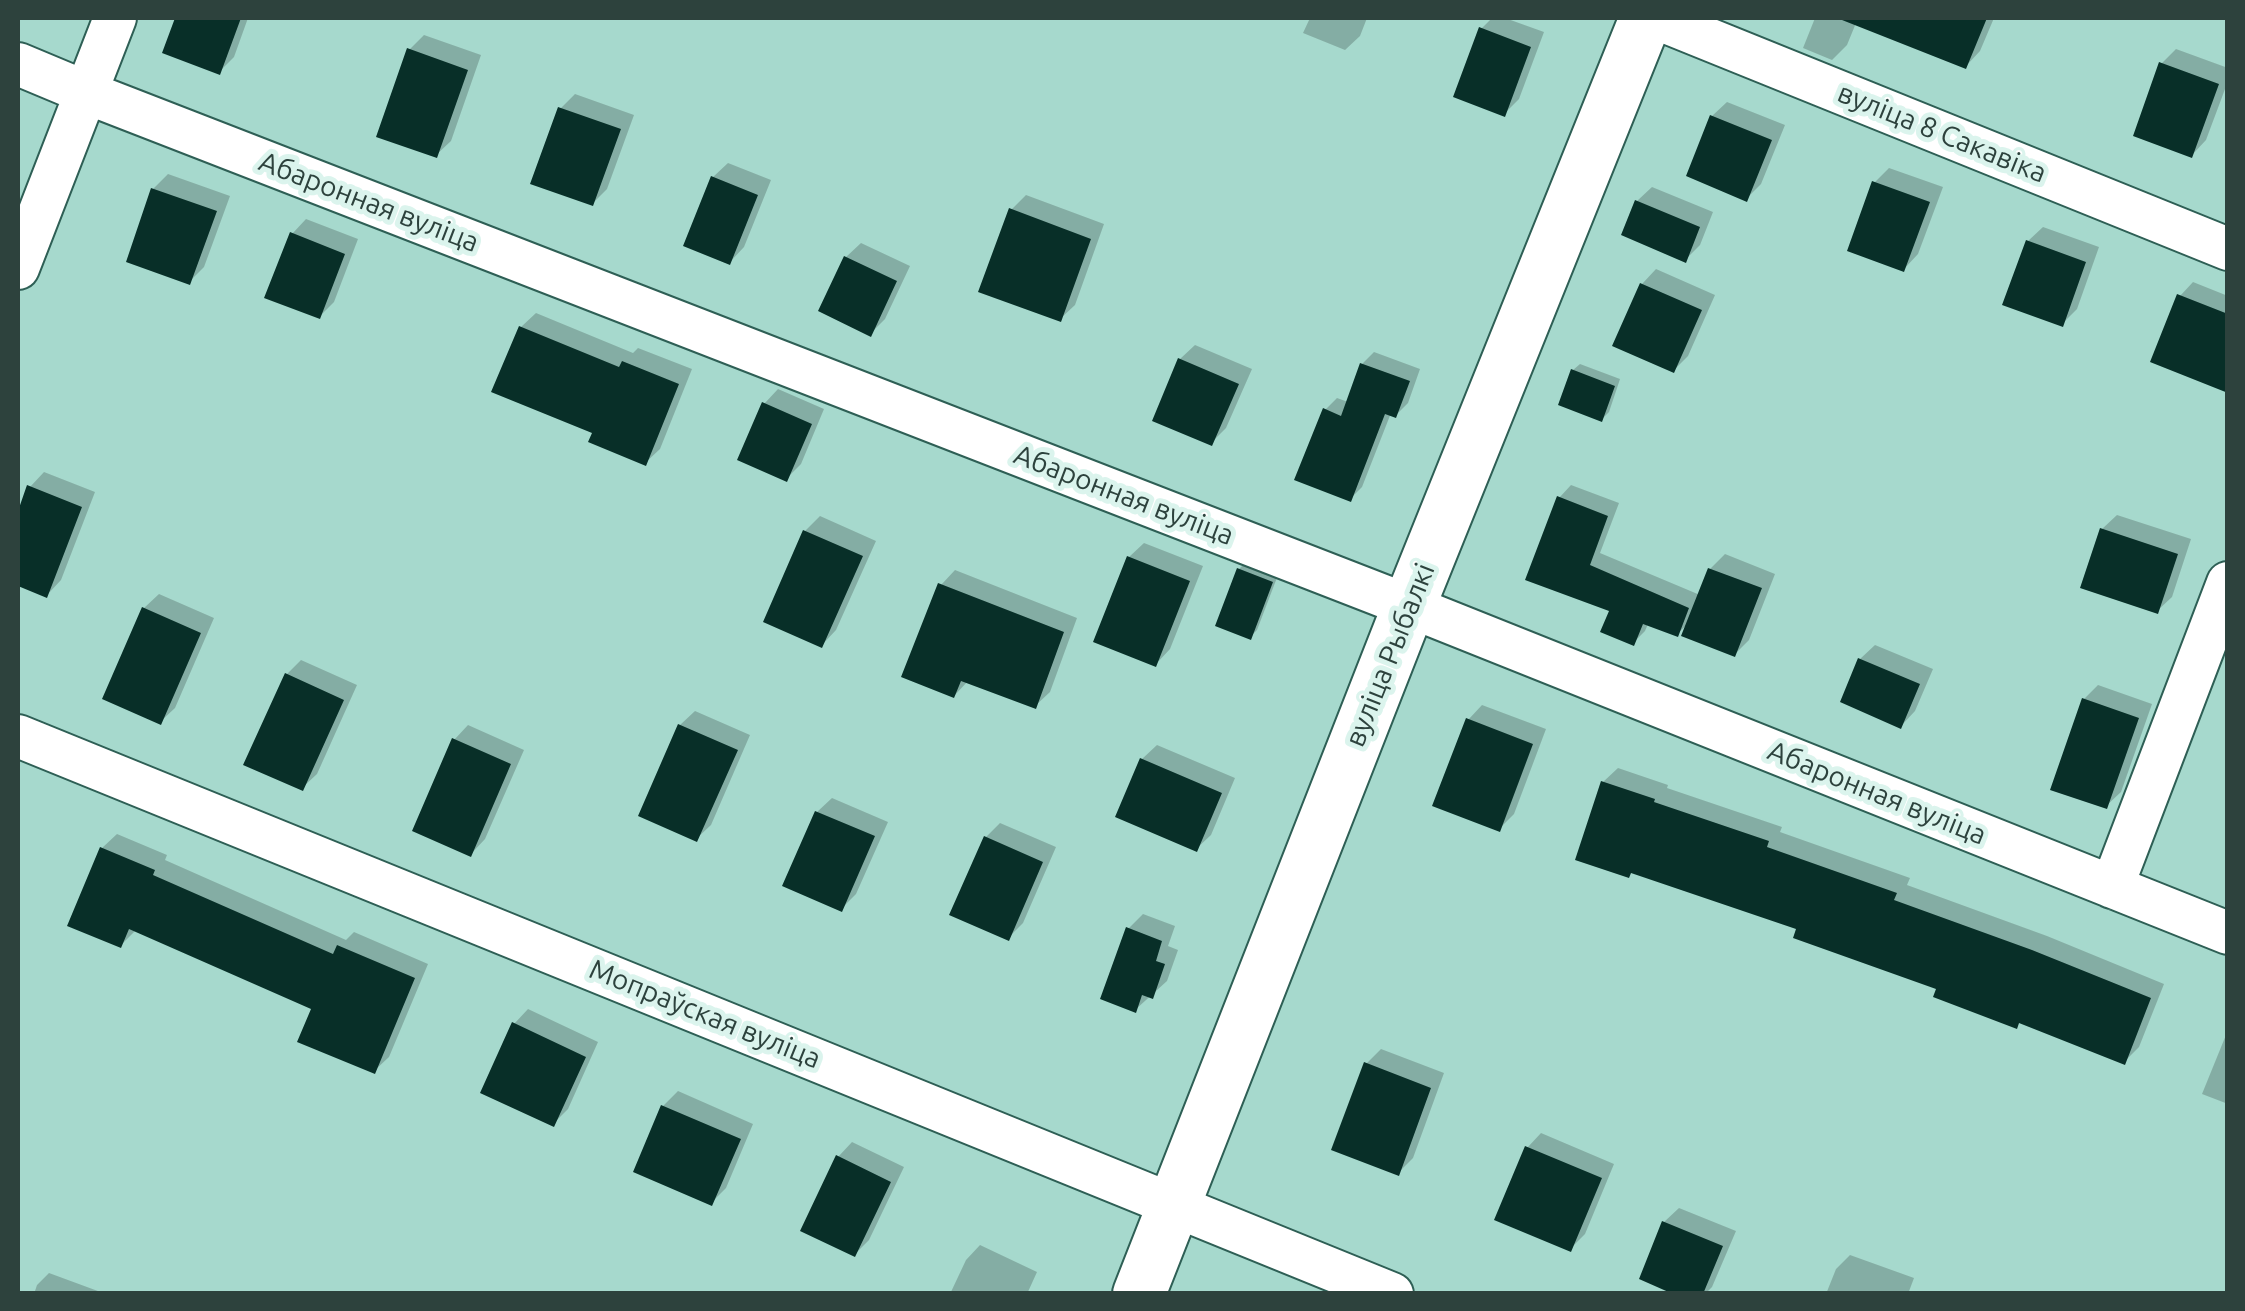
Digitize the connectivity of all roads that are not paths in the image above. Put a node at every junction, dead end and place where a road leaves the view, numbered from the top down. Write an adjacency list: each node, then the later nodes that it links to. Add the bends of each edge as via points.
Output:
1 (115, 18): 5 (street)
2 (1646, 18): 9 (street, вуліца Рыбалкі)
3 (1656, 18): 6 (street, вуліца 8 Сакавіка)
4 (18, 64): 5 (street, Абаронная вуліца)
5 (84, 92): 7 (street); 9 (street, Абаронная вуліца)
6 (2228, 250)
7 (18, 268)
8 (2228, 583): 11 (street)
9 (1409, 606): 11 (street, Абаронная вуліца); 13 (street, вуліца Рыбалкі)
10 (18, 736): 13 (street, Мопраўская вуліца)
11 (2112, 886): 12 (street, Абаронная вуліца)
12 (2228, 933)
13 (1174, 1204): 14 (street, вуліца Рыбалкі); 15 (street, Мопраўская вуліца)
14 (1139, 1294)
15 (1392, 1294)

